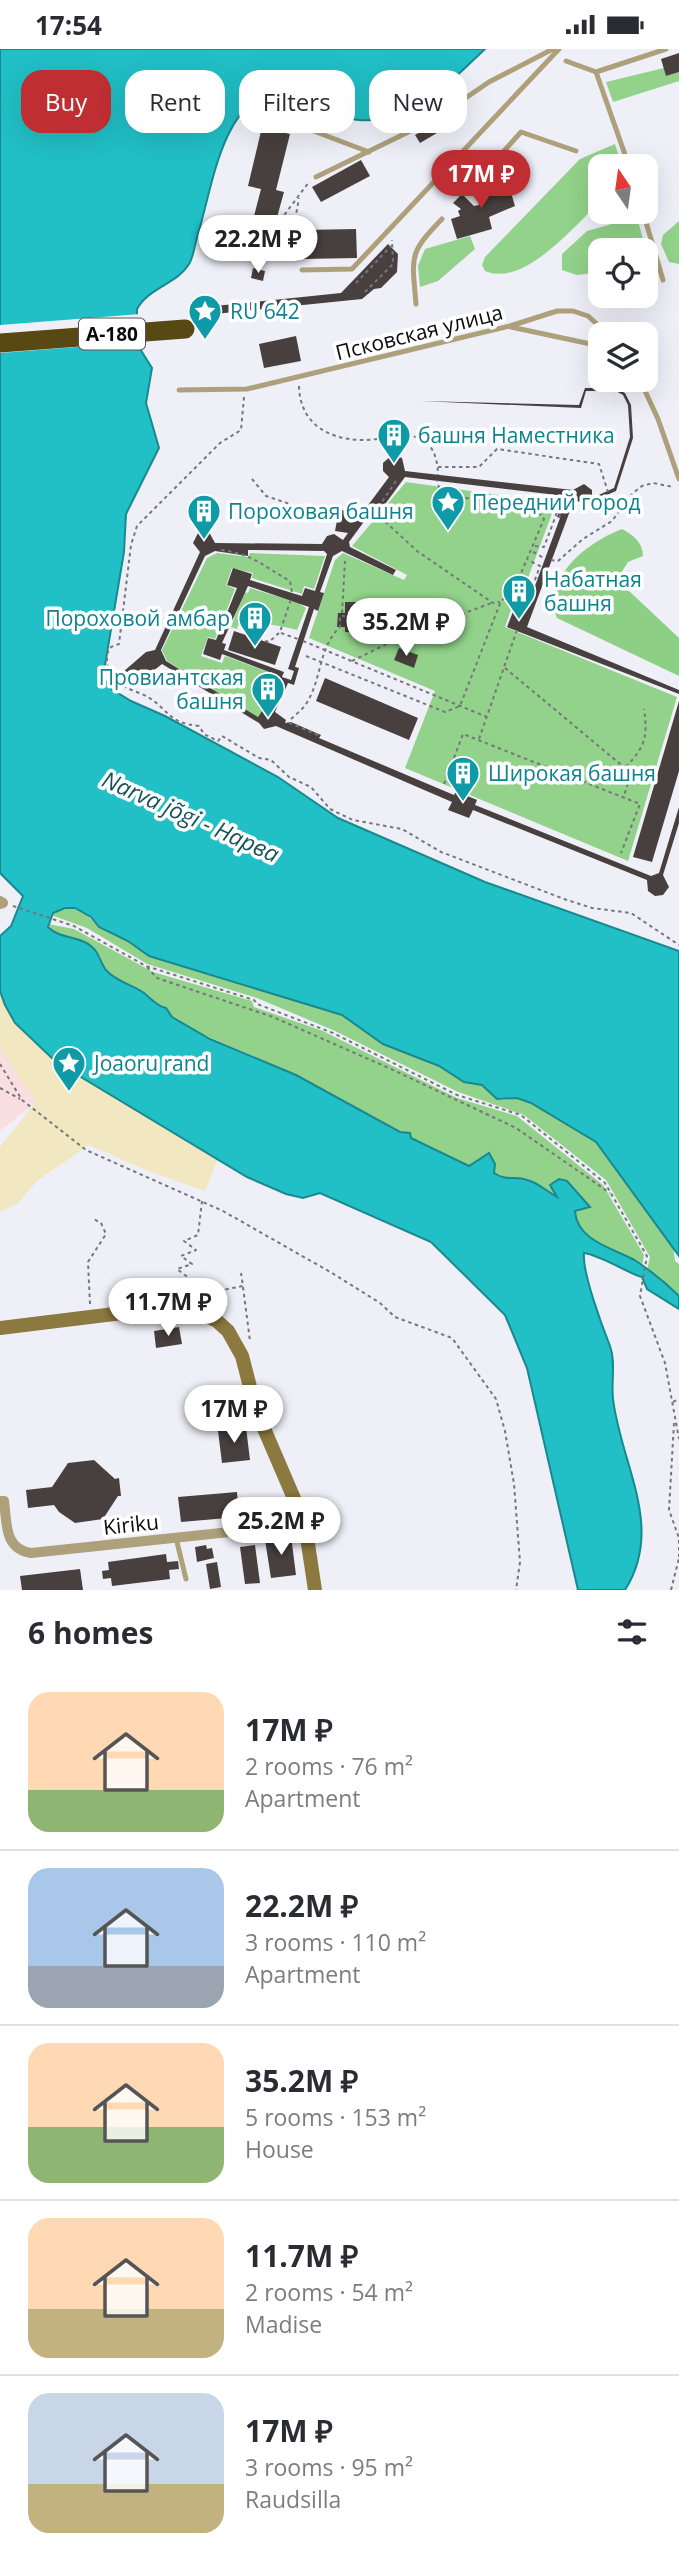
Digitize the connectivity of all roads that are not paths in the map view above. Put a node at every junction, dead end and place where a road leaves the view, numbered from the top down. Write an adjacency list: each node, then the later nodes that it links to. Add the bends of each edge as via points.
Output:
1 (553, 49): 8 (lane)
2 (559, 49): 14 (lane, via 352,269)
3 (666, 49): 5 (lane)
4 (566, 61): 5 (lane)
5 (596, 72): 9 (lane)
6 (319, 133): 8 (lane)
7 (576, 151): 11 (lane, via 522,132)
8 (369, 152): 10 (lane)
9 (625, 154)
10 (316, 177)
11 (468, 191)
12 (442, 219): 16 (lane, via 415,249)
13 (647, 224): 15 (lane)
14 (302, 270)
15 (663, 280)
16 (416, 304)
17 (184, 322): 20 (highway, А-180)
18 (595, 322): 19 (lane, Псковская улица, via 566,310)
19 (510, 326): 21 (lane); 22 (lane, Псковская улица, via 247,389)
20 (0, 343)
21 (588, 343)
22 (179, 390)
23 (646, 392): 24 (lane)
24 (679, 479)
25 (0, 1328): 27 (street, via 163,1308 196,1311 217,1321 243,1356 251,1396)
26 (0, 1501): 28 (street, Kiriku, via 4,1501 9,1539 21,1552)
27 (305, 1524): 28 (street, Kiriku); 30 (street)
28 (176, 1538): 29 (lane)
29 (186, 1579)
30 (315, 1590)

